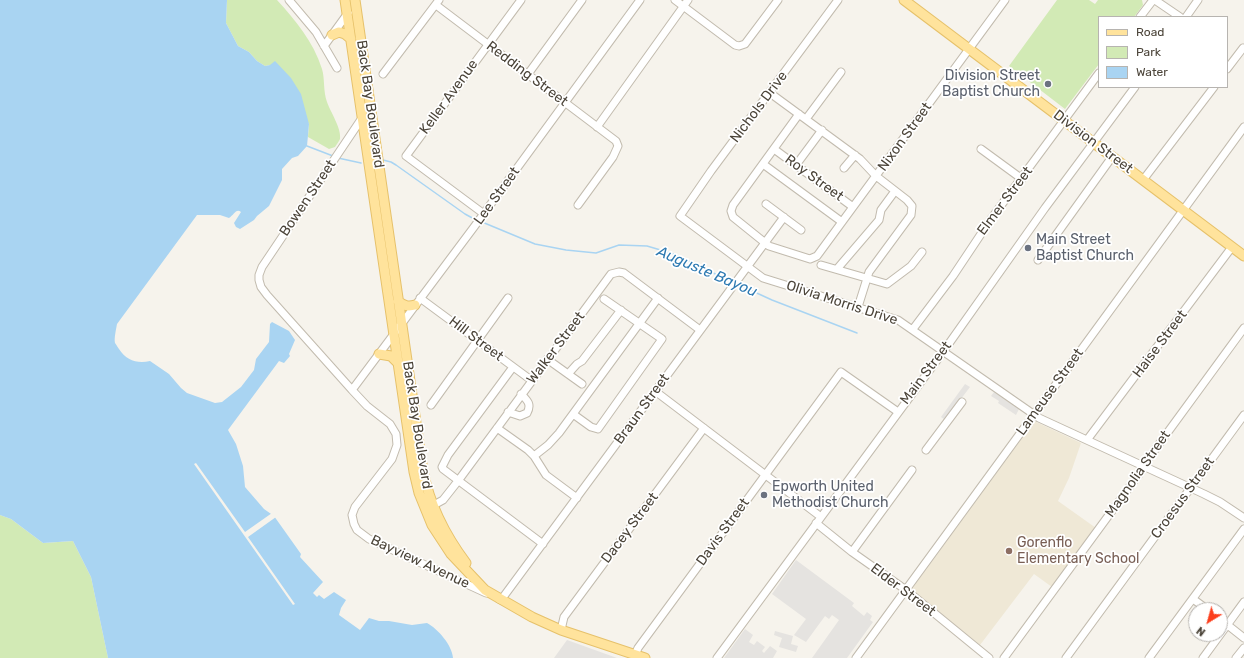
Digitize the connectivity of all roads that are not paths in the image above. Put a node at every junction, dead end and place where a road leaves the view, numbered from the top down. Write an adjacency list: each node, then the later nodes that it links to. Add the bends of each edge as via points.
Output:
1 (289, 0): 24 (street)
2 (345, 0): 17 (main road, Back Bay Boulevard)
3 (521, 0): 23 (street, Keller Avenue)
4 (582, 0): 31 (street)
5 (640, 0): 36 (street, Lee Street)
6 (675, 0): 16 (street)
7 (688, 0): 16 (street)
8 (778, 0): 16 (street, via 745,44 739,46 734,45)
9 (838, 0): 35 (street, Nichols Drive)
10 (904, 0): 26 (main road, Division Street)
11 (1005, 0): 26 (street, Nixon Street)
12 (1154, 0): 18 (street); 19 (street)
13 (1198, 0): 20 (street)
14 (356, 1): 17 (street); 78 (main road, Back Bay Boulevard)
15 (438, 2): 23 (street, Redding Street); 30 (street)
16 (684, 6): 41 (street)
17 (347, 14): 21 (street); 22 (main road, Back Bay Boulevard)
18 (1141, 16)
19 (1178, 16)
20 (1187, 16)
21 (332, 35): 22 (main road, via 339,32); 24 (street)
22 (351, 39): 38 (main road, Back Bay Boulevard)
23 (488, 44): 31 (street, Redding Street); 60 (street, Keller Avenue, via 406,156)
24 (324, 46): 27 (street)
25 (1243, 48): 28 (street)
26 (969, 49): 40 (main road, Division Street); 52 (street, Nixon Street)
27 (337, 68)
28 (1228, 68)
29 (841, 72): 39 (street)
30 (383, 74)
31 (528, 74): 36 (street, Redding Street)
32 (1098, 74): 40 (street, Elmer Street)
33 (1134, 88): 44 (street, Main Street)
34 (1213, 88): 54 (street)
35 (770, 93): 37 (street); 61 (street, Nichols Drive)
36 (565, 102): 41 (street, Redding Street); 60 (street, Lee Street)
37 (799, 114): 39 (street); 45 (street)
38 (362, 118): 74 (street, Bowen Street, via 262,267); 87 (main road, Back Bay Boulevard)
39 (806, 119): 43 (street)
40 (1064, 121): 44 (main road, Division Street); 53 (street, Elmer Street)
41 (597, 127): 57 (street, Redding Street, via 618,143 617,150)
42 (1244, 127): 59 (street, Lameuse Street)
43 (822, 130): 47 (street); 50 (street)
44 (1094, 143): 48 (main road, Division Street); 89 (street, Main Street)
45 (774, 148): 49 (street); 50 (street, Roy Street)
46 (981, 149): 53 (street)
47 (854, 155): 51 (street); 52 (street)
48 (1112, 157): 54 (main road, Division Street); 69 (street)
49 (763, 164): 63 (street); 65 (street, via 731,211 733,217)
50 (796, 165): 58 (street, Roy Street)
51 (844, 168)
52 (876, 176): 55 (street); 58 (street, Nixon Street)
53 (1022, 179): 85 (street, Elmer Street)
54 (1143, 180): 59 (main road, Division Street)
55 (895, 191): 72 (street, via 881,210 879,220); 73 (street, via 908,200 912,206 911,215)
56 (766, 204): 62 (street)
57 (578, 205)
58 (853, 206): 63 (street, Nixon Street)
59 (1183, 210): 66 (main road, Division Street); 105 (street, Lameuse Street)
60 (483, 215): 79 (street, Lee Street)
61 (680, 216): 71 (street, Olivia Morris Drive)
62 (784, 217): 64 (street); 65 (street, Braun Street)
63 (842, 222): 65 (street, Nixon Street, via 813,259)
64 (800, 230)
65 (765, 243): 71 (street, Braun Street)
66 (1232, 247): 68 (main road, Division Street); 109 (street, Haise Street)
67 (922, 252): 73 (street, via 911,266 889,283 883,284)
68 (1244, 255)
69 (1038, 260)
70 (821, 265): 72 (street)
71 (748, 267): 80 (street, Olivia Morris Drive, via 768,279); 86 (street, Braun Street)
72 (837, 269): 73 (street)
73 (867, 278): 80 (street)
74 (259, 280): 97 (street, Bayview Avenue, via 267,295)
75 (508, 298): 88 (street)
76 (658, 298): 83 (street); 86 (street, Walker Street); 91 (street, Walker Street, via 624,273 611,274)
77 (604, 299): 81 (street)
78 (398, 301): 79 (main road, via 409,306); 82 (main road, Back Bay Boulevard)
79 (418, 301): 82 (street, Lee Street); 88 (street, Hill Street)
80 (858, 308): 85 (street, Olivia Morris Drive, via 898,320)
81 (621, 310): 83 (street); 94 (street, via 582,361)
82 (401, 323): 87 (street, Lee Street); 118 (main road, Back Bay Boulevard, via 426,490)
83 (639, 323): 104 (street); 104 (street, via 662,339 605,420 595,429)
84 (1244, 328): 112 (street, Magnolia Street)
85 (912, 329): 89 (street, Olivia Morris Drive)
86 (700, 330): 98 (street, Braun Street)
87 (393, 334): 90 (street, Lee Street); 92 (main road, Back Bay Boulevard)
88 (478, 340): 93 (street, Hill Street); 101 (street)
89 (943, 352): 103 (street, Main Street); 105 (street, Olivia Morris Drive)
90 (379, 354): 92 (main road, via 391,356); 97 (street, Lee Street)
91 (547, 359): 94 (street); 95 (street, Walker Street)
92 (398, 362): 127 (main road, Back Bay Boulevard, via 414,472 424,508 451,554 485,590)
93 (513, 367): 95 (street, Hill Street); 115 (street, via 442,467)
94 (568, 374): 96 (street)
95 (531, 380): 99 (street, Walker Street)
96 (582, 384)
97 (352, 390): 127 (street, Bayview Avenue, via 390,424 396,434 397,444 392,459 355,507 352,515 357,530 373,541)
98 (655, 391): 108 (street); 117 (street, Braun Street)
99 (521, 394): 102 (street, Walker Street); 102 (street, via 529,402 527,412 520,416)
100 (962, 402): 110 (street)
101 (431, 405)
102 (508, 412): 107 (street, Walker Street)
103 (898, 412): 114 (street, Davis Street, via 841,372); 119 (street, Main Street)
104 (573, 414): 111 (street, via 554,439)
105 (1034, 414): 109 (street, Olivia Morris Drive); 125 (street, Lameuse Street)
106 (1244, 415): 116 (street, Croesus Street)
107 (497, 428): 111 (street); 115 (street, Walker Street)
108 (704, 428): 114 (street); 132 (street, Dacey Street, via 568,612)
109 (1087, 440): 112 (street, Olivia Morris Drive)
110 (926, 450)
111 (534, 456): 117 (street, via 546,475)
112 (1143, 467): 116 (street, Olivia Morris Drive); 143 (street, Magnolia Street)
113 (912, 470): 124 (street)
114 (765, 474): 119 (street); 137 (street, Davis Street)
115 (458, 481): 118 (street, Walker Street, via 443,500); 123 (street)
116 (1190, 488): 120 (street, Olivia Morris Drive, via 1220,502); 144 (street, Croesus Street)
117 (577, 498): 123 (street, Braun Street)
118 (432, 506): 127 (main road, Back Bay Boulevard, via 455,548)
119 (821, 517): 121 (street, Main Street)
120 (1244, 518)
121 (816, 523): 124 (street, Elder Street); 139 (street, Main Street)
122 (1244, 529): 126 (street)
123 (543, 544): 127 (street, Braun Street)
124 (852, 552): 125 (street, Elder Street)
125 (906, 590): 136 (street, Elder Street); 140 (street, Lameuse Street)
126 (1193, 598): 128 (street); 145 (street)
127 (501, 600): 132 (main road, Bayview Avenue)
128 (1198, 602)
129 (1244, 602): 130 (street)
130 (1228, 624)
131 (1228, 626): 133 (street)
132 (561, 630): 137 (main road, Bayview Avenue)
133 (1244, 638)
134 (1214, 642): 146 (street)
135 (1244, 648): 147 (street)
136 (982, 652): 141 (street); 142 (street, Elder Street)
137 (635, 655): 138 (main road, Bayview Avenue)
138 (645, 658)
139 (717, 658)
140 (856, 658)
141 (977, 658)
142 (989, 658)
143 (1004, 658)
144 (1066, 658)
145 (1149, 658)
146 (1202, 658)
147 (1236, 658)

